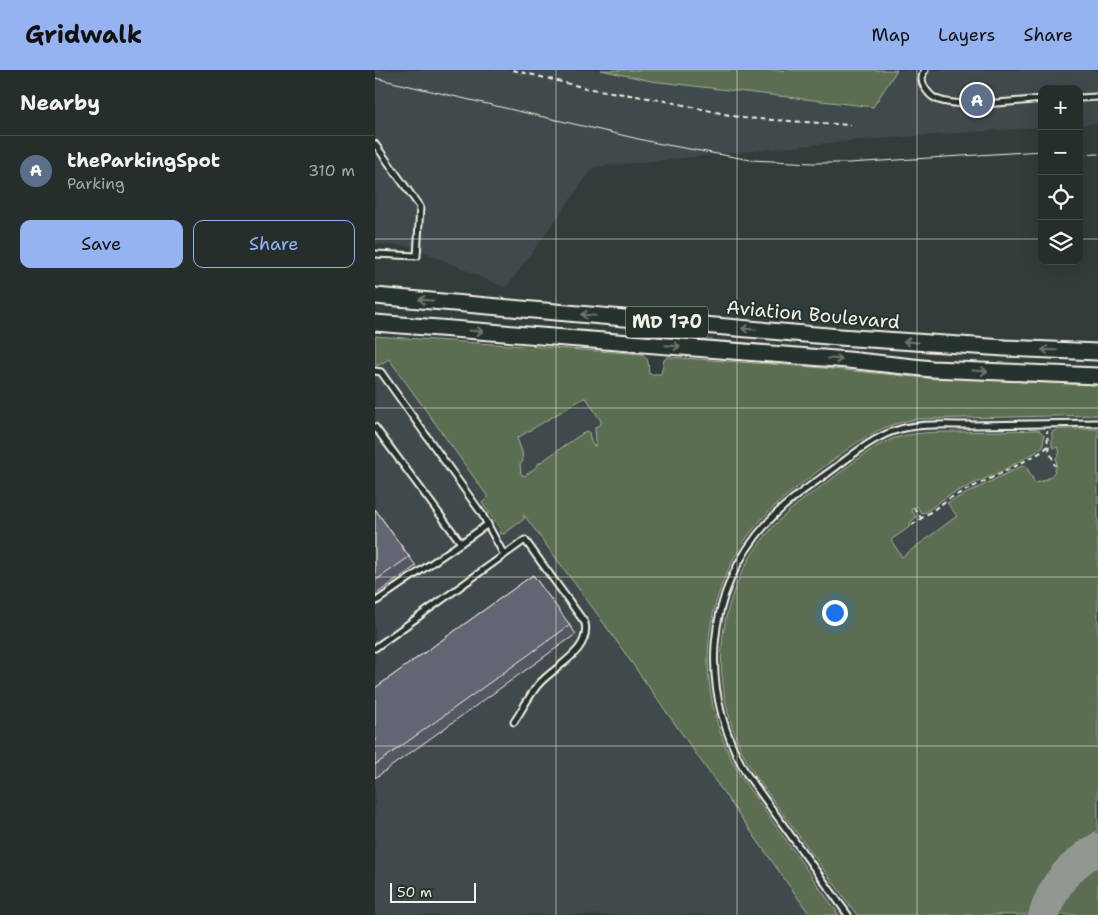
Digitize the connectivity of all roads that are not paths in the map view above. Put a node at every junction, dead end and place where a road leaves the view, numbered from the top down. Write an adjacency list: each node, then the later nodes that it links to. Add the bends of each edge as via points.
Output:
1 (925, 70): 4 (lane, via 922,83 932,97 944,102)
2 (1098, 97): 3 (lane)
3 (1083, 98)
4 (1038, 99)
5 (375, 144): 6 (lane, via 420,207 417,256)
6 (375, 254)
7 (375, 296): 9 (main road, Aviation Boulevard / MD 170, one-way to 7, via 839,337)
8 (375, 323): 11 (main road, MD 170, one-way to 11, via 932,369)
9 (1098, 352)
10 (375, 371): 14 (lane, via 381,372)
11 (1098, 376)
12 (1098, 423): 20 (lane, via 895,430 867,444 816,481 776,514 749,546 730,584 721,613 715,654 715,685 724,724 746,773)
13 (375, 427): 15 (lane)
14 (488, 524): 15 (lane); 16 (lane)
15 (461, 543): 17 (lane)
16 (504, 555): 18 (lane); 19 (lane, via 525,540 585,623 587,631 578,651 544,678)
17 (375, 602)
18 (375, 648)
19 (515, 722)
20 (848, 915)

